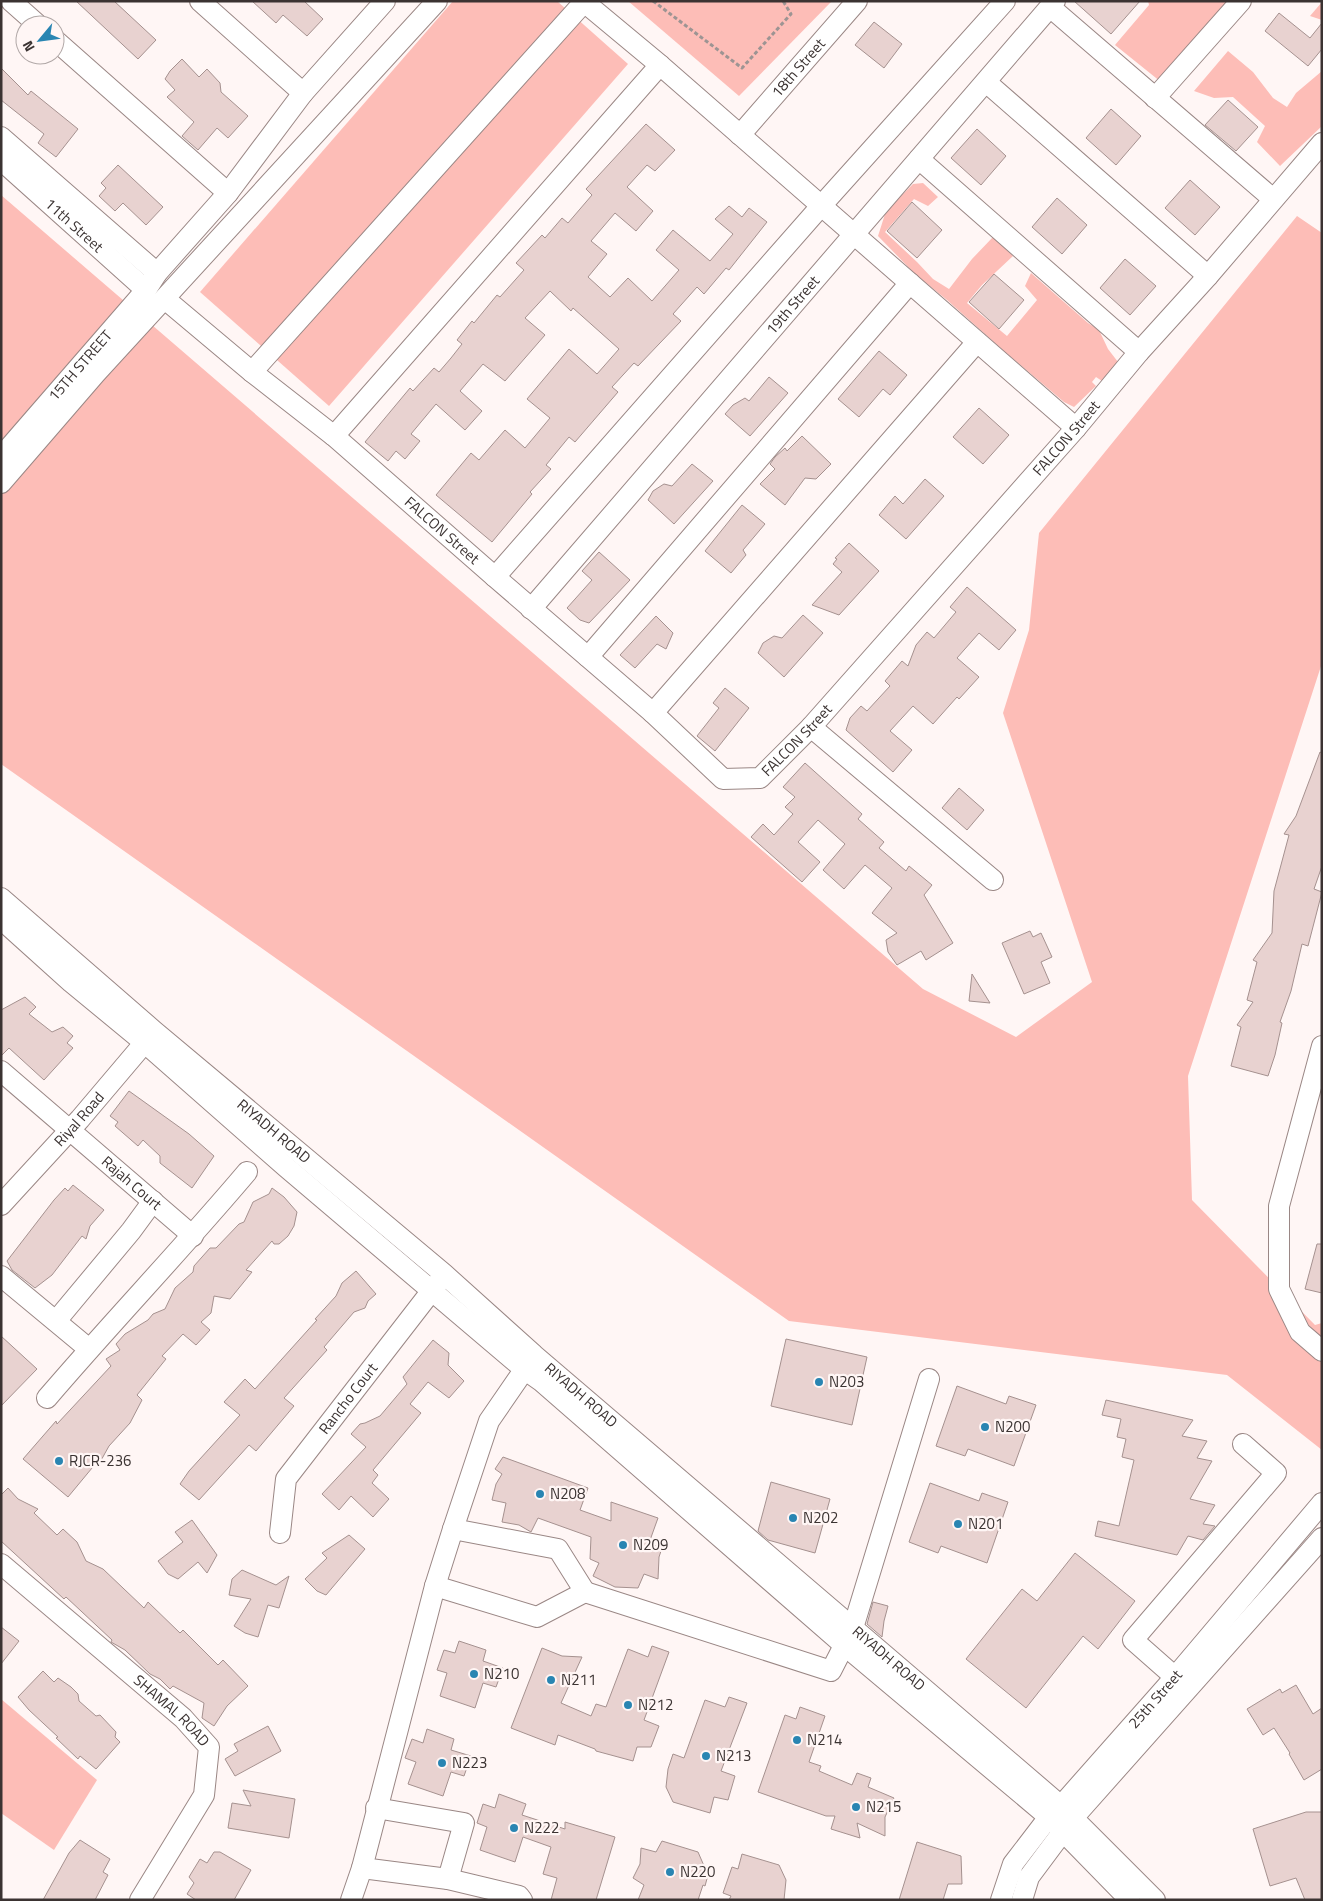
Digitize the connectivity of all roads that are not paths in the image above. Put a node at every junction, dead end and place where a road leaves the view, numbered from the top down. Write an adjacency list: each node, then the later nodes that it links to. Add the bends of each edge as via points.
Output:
1 (12, 1): 10 (street)
2 (200, 1): 14 (street)
3 (386, 1): 14 (street, 15TH STREET)
4 (437, 1): 29 (street)
5 (857, 1): 16 (street, 18th Street)
6 (1005, 1): 23 (street)
7 (1241, 1): 15 (street)
8 (584, 2): 12 (street); 32 (street)
9 (1053, 4): 13 (street, 19th Street); 15 (street)
10 (27, 15)
11 (65, 49): 21 (street)
12 (660, 65): 16 (street); 34 (street)
13 (986, 82): 19 (street, 19th Street); 26 (street)
14 (303, 93): 21 (street, 15TH STREET)
15 (1155, 98): 22 (street)
16 (740, 135): 23 (street)
17 (1, 137): 25 (street)
18 (1322, 142): 22 (street, FALCON Street)
19 (919, 159): 24 (street, 19th Street); 31 (street)
20 (1, 160): 28 (street, 11th Street)
21 (228, 193): 25 (street, 15TH STREET)
22 (1273, 199): 26 (street, FALCON Street)
23 (821, 206): 24 (street); 37 (street)
24 (854, 234): 27 (street); 38 (street, 19th Street)
25 (157, 273): 28 (street, 15TH STREET)
26 (1208, 276): 31 (street, FALCON Street)
27 (910, 283): 30 (street); 39 (street)
28 (146, 290): 35 (street, 15TH STREET)
29 (165, 299): 32 (street, FALCON Street); 36 (street)
30 (978, 342): 33 (street); 40 (street)
31 (1140, 352): 33 (street, FALCON Street)
32 (252, 372): 34 (street, FALCON Street)
33 (1076, 428): 41 (street, FALCON Street)
34 (334, 436): 37 (street, FALCON Street)
35 (1, 457)
36 (1, 483)
37 (495, 577): 38 (street, FALCON Street)
38 (532, 608): 39 (street, FALCON Street)
39 (588, 657): 40 (street, FALCON Street)
40 (653, 713): 41 (street, FALCON Street, via 723,779 760,778)
41 (811, 727): 42 (street)
42 (993, 880)
43 (1, 898): 45 (street, RIYADH ROAD)
44 (1, 919): 45 (street, RIYADH ROAD, via 71,982)
45 (149, 1037): 48 (street, Riyal Road); 53 (street, RIYADH ROAD); 55 (street, RIYADH ROAD, via 286,1167)
46 (1322, 1046): 58 (street, via 1279,1206 1279,1289 1300,1332)
47 (1, 1071): 48 (street, Rajah Court)
48 (70, 1130): 50 (street, Rajah Court); 51 (street, Riyal Road)
49 (247, 1172): 52 (street)
50 (153, 1201): 52 (street, Rajah Court); 56 (street)
51 (1, 1205)
52 (193, 1236): 57 (street)
53 (444, 1274): 55 (street, Rancho Court); 59 (street, RIYADH ROAD)
54 (1, 1276): 56 (street)
55 (431, 1291): 59 (street, RIYADH ROAD); 65 (street, Rancho Court, via 286,1478)
56 (56, 1321): 57 (street)
57 (89, 1349): 61 (street)
58 (1322, 1351)
59 (529, 1362): 64 (street, via 490,1421); 70 (street, RIYADH ROAD); 71 (street, RIYADH ROAD, via 548,1387)
60 (928, 1379): 70 (street)
61 (47, 1398)
62 (1243, 1444): 72 (street, via 1276,1473 1134,1640)
63 (1322, 1502): 72 (street, 25th Street)
64 (453, 1529): 68 (street); 69 (street, via 558,1549)
65 (280, 1533)
66 (1322, 1538): 74 (street, 25th Street)
67 (1, 1564): 77 (street, SHAMAL ROAD, via 183,1718 209,1747 204,1795)
68 (435, 1586): 69 (street, via 537,1617); 73 (street)
69 (585, 1592): 71 (street, via 831,1671)
70 (853, 1628): 71 (street); 74 (street, RIYADH ROAD)
71 (844, 1645): 74 (street, RIYADH ROAD)
72 (1174, 1677): 74 (street, 25th Street)
73 (376, 1808): 75 (street); 76 (street, via 464,1823)
74 (1062, 1818): 80 (street, 25th Street, via 1013,1864); 81 (street, 25th Street, via 1029,1877); 82 (street); 83 (street, RIYADH ROAD)
75 (362, 1868): 76 (street); 78 (street)
76 (448, 1879): 79 (street, via 519,1896)
77 (140, 1900)
78 (351, 1900)
79 (522, 1900)
80 (1001, 1900)
81 (1022, 1900)
82 (1130, 1900)
83 (1155, 1900)

